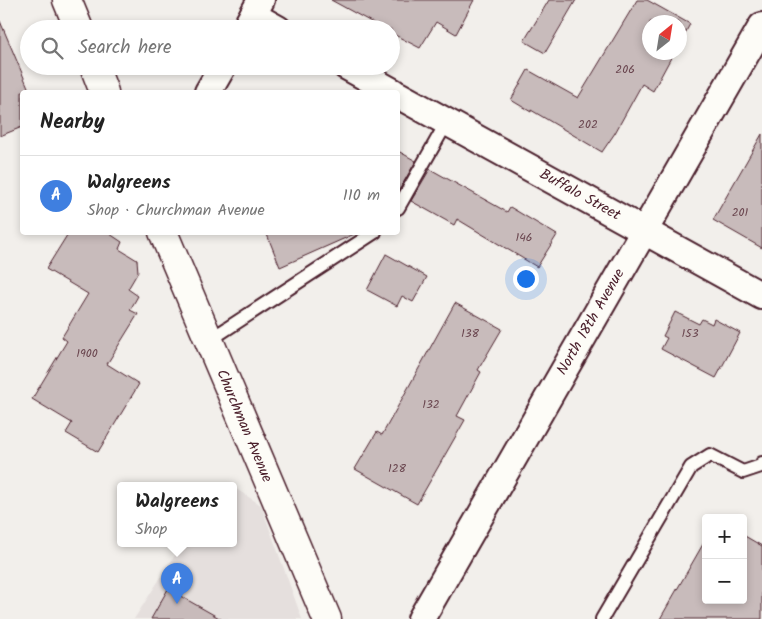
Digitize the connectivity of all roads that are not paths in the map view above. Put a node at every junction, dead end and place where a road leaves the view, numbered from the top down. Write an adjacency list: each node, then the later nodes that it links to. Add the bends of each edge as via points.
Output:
1 (67, 0): 2 (main road)
2 (75, 20)
3 (762, 26): 13 (street, North 18th Avenue)
4 (97, 75): 7 (main road)
5 (218, 75): 8 (street)
6 (362, 75): 9 (street)
7 (103, 90)
8 (209, 90)
9 (389, 90)
10 (400, 96): 11 (street, Buffalo Street)
11 (447, 122): 12 (lane); 13 (street, Buffalo Street)
12 (400, 204)
13 (644, 231): 16 (street, Buffalo Street); 20 (street, North 18th Avenue)
14 (164, 235): 17 (main road, Churchman Avenue)
15 (370, 235): 17 (lane)
16 (762, 296)
17 (208, 341): 19 (main road, Churchman Avenue)
18 (762, 465): 21 (lane, via 743,472 710,455 691,467)
19 (327, 619)
20 (421, 619)
21 (602, 619)

